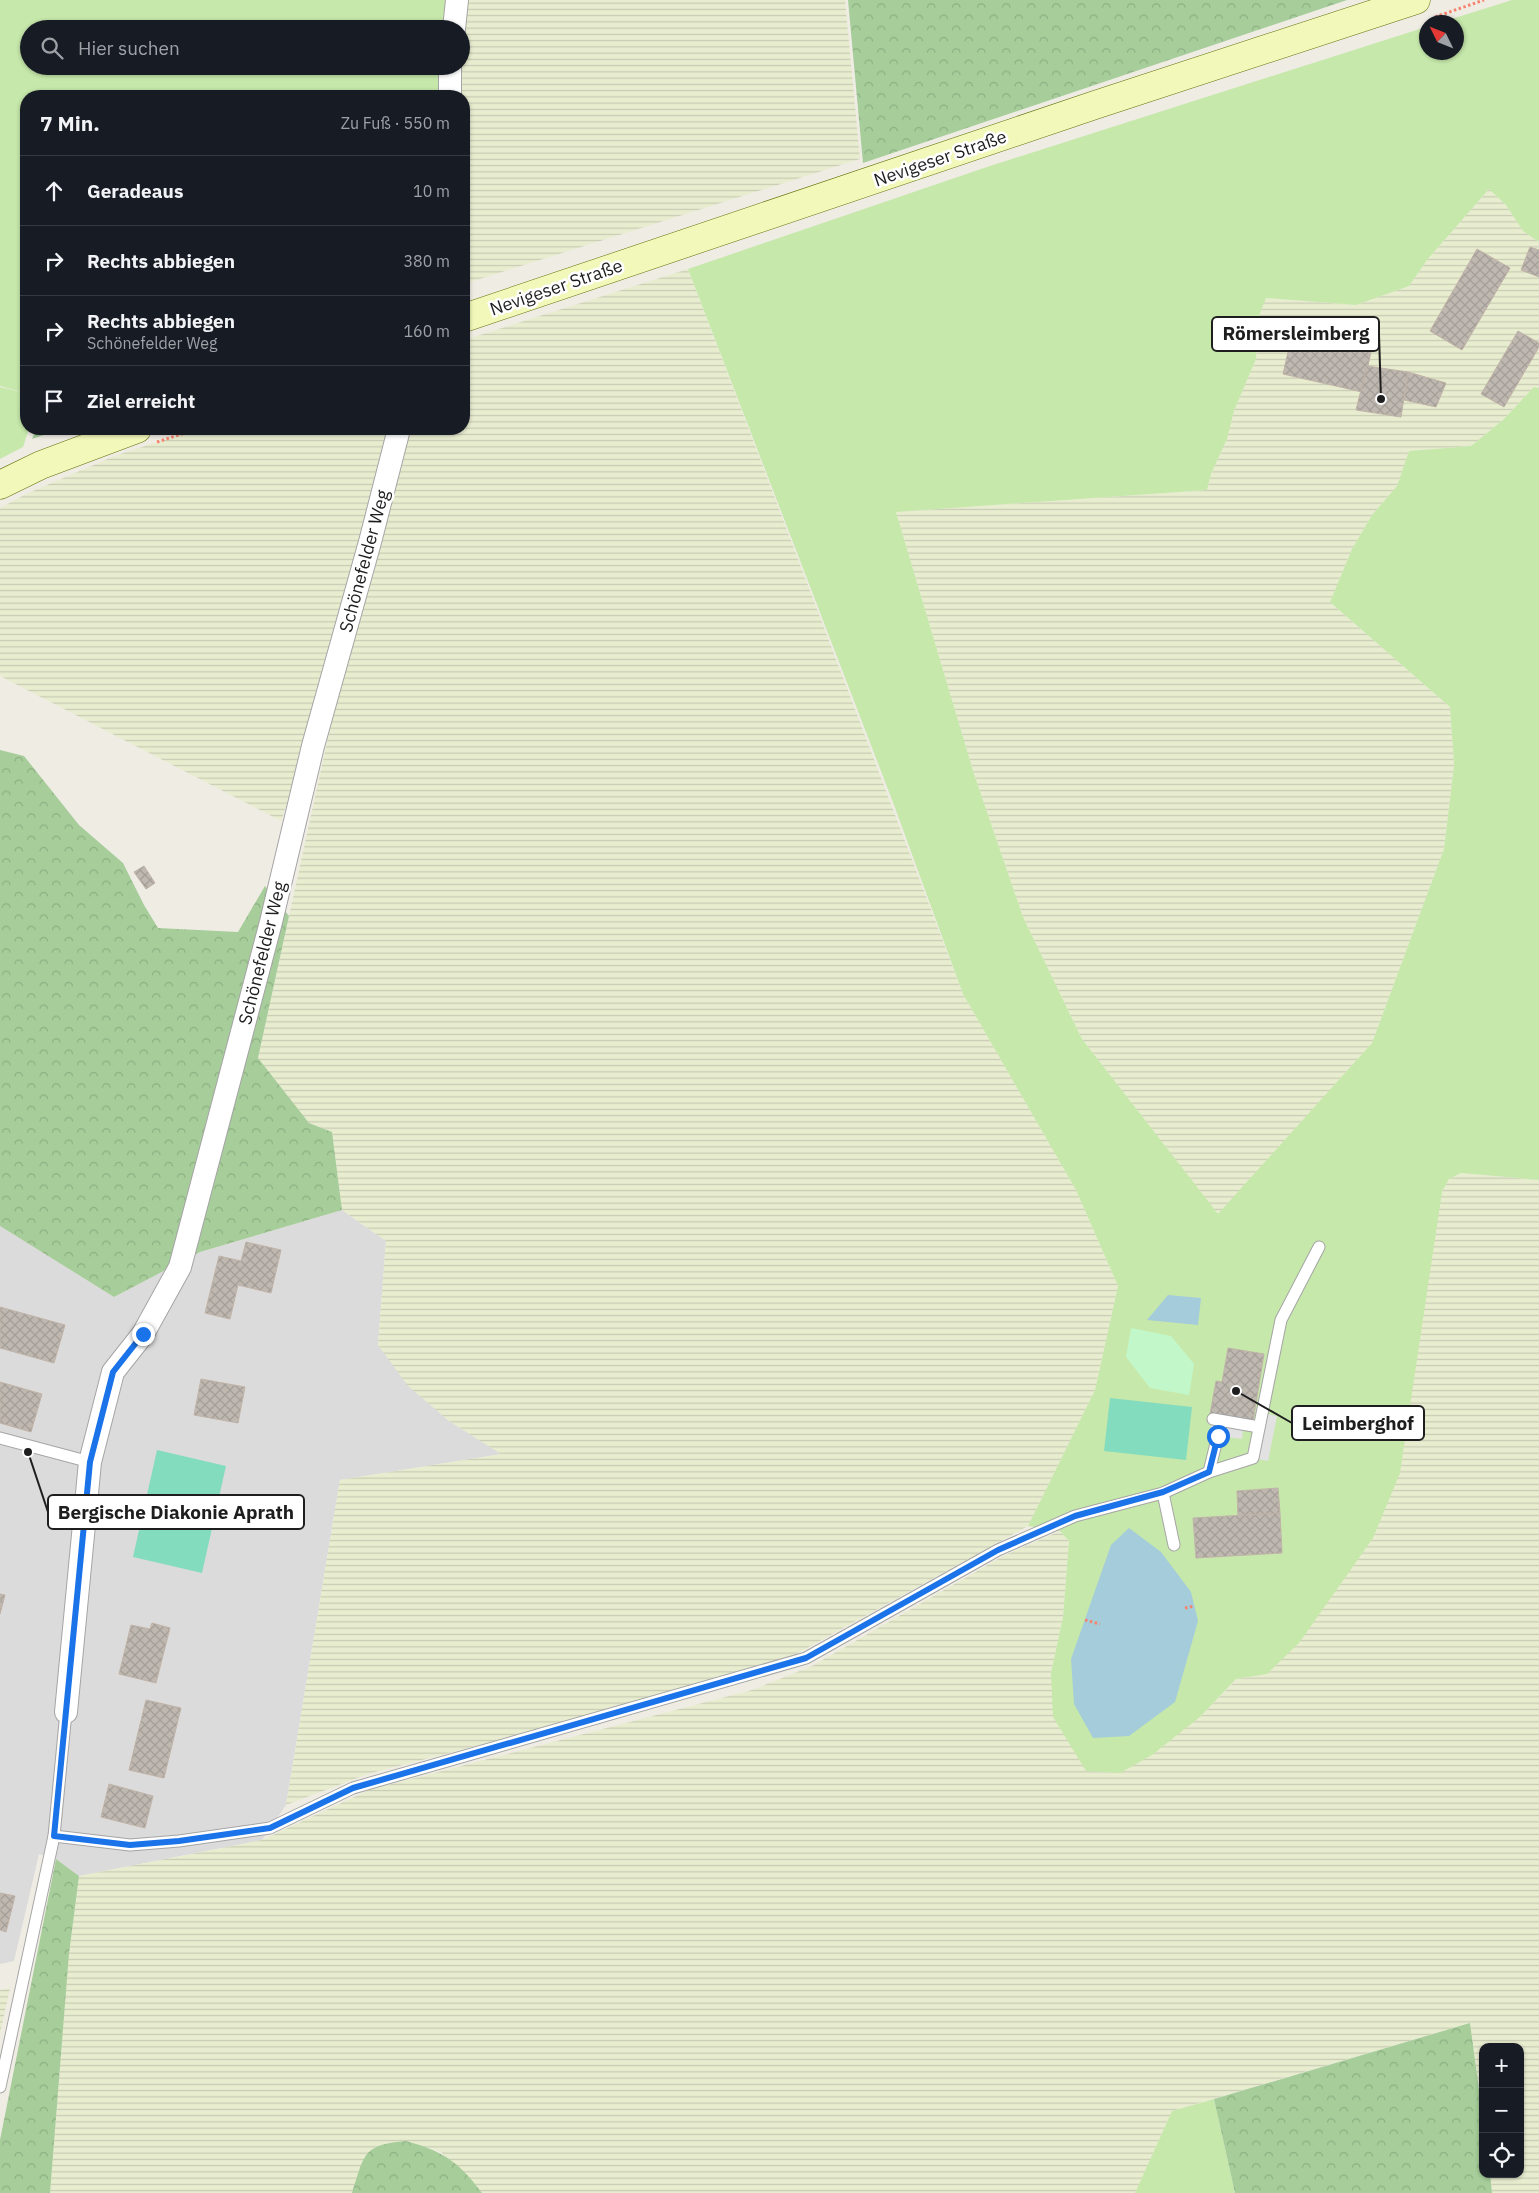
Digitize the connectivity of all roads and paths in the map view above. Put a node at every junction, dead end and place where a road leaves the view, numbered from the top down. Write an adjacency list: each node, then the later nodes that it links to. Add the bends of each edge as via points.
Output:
1 (457, 0): 3 (street)
2 (1416, 0): 6 (main road, Nevigeser Straße)
3 (455, 20)
4 (450, 75): 5 (street)
5 (450, 90)
6 (470, 315)
7 (121, 435): 9 (main road, via 41,465)
8 (397, 435): 15 (street, Schönefelder Weg, via 313,746 271,922 180,1267 143,1334 113,1372)
9 (0, 485)
10 (1319, 1248): 12 (lane, via 1281,1320)
11 (1213, 1419): 12 (lane)
12 (1259, 1427): 16 (lane, via 1253,1458)
13 (1218, 1436): 16 (lane)
14 (0, 1438): 15 (lane)
15 (90, 1462): 23 (street, Schönefelder Weg)
16 (1209, 1472): 17 (lane)
17 (1163, 1492): 18 (lane); 24 (lane, via 1075,1516 998,1550 806,1658 353,1788 270,1828 130,1845)
18 (1174, 1545)
19 (1194, 1606): 20 (path)
20 (1185, 1608)
21 (1084, 1620): 22 (path)
22 (1100, 1624)
23 (66, 1712): 24 (lane, Schönefelder Weg)
24 (54, 1836): 25 (lane, Schönefelder Weg)
25 (0, 2088)

